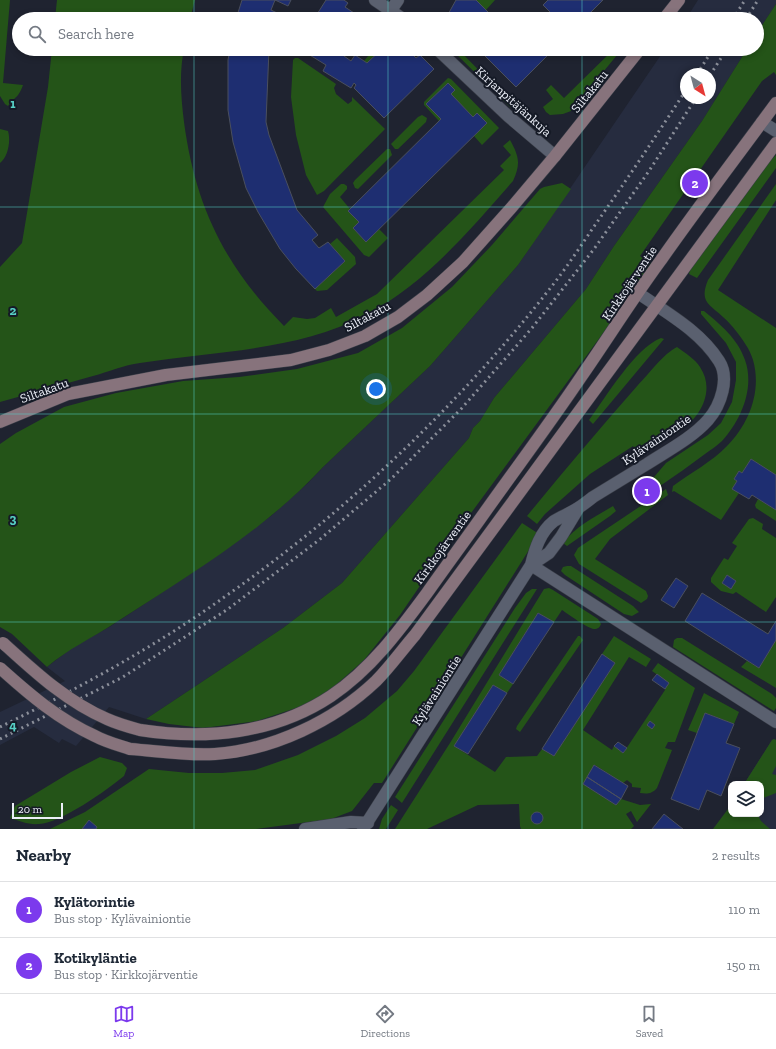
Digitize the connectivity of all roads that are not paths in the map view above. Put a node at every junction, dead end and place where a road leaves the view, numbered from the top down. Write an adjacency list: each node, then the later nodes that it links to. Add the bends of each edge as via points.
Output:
1 (375, 0): 3 (street)
2 (679, 0): 4 (main road)
3 (394, 5)
4 (670, 12)
5 (444, 56): 11 (street, Kirjanpitäjänkuja)
6 (634, 56): 11 (main road, Siltakatu)
7 (776, 103): 8 (main road, Kirkkojärventie)
8 (762, 122): 9 (street); 12 (main road, Kirkkojärventie)
9 (776, 131)
10 (776, 143): 13 (main road)
11 (555, 156): 14 (main road, Siltakatu, via 462,262 427,294 365,336 329,350 291,360 166,375 68,394)
12 (638, 293): 13 (street, Kylävainiontie); 17 (main road, Kirkkojärventie, bridge, via 561,406 379,656 352,680 313,707 282,721 250,730 189,735 140,730 107,719 78,704 48,683)
13 (656, 306): 15 (street, Kylävainiontie, via 699,336 720,362 724,376 717,406 709,419 675,446); 18 (main road, bridge, via 415,635 377,680 323,721 286,738 215,754 130,749 96,737 63,719 32,698)
14 (0, 422)
15 (578, 508): 16 (street, Kylävainiontie, via 562,537 549,553); 16 (street, Kylävainiontie, via 554,521 543,533 536,544)
16 (531, 565): 19 (street); 20 (street, Kylävainiontie)
17 (2, 641)
18 (0, 668)
19 (776, 722)
20 (366, 826): 21 (street, via 351,822)
21 (306, 829)

